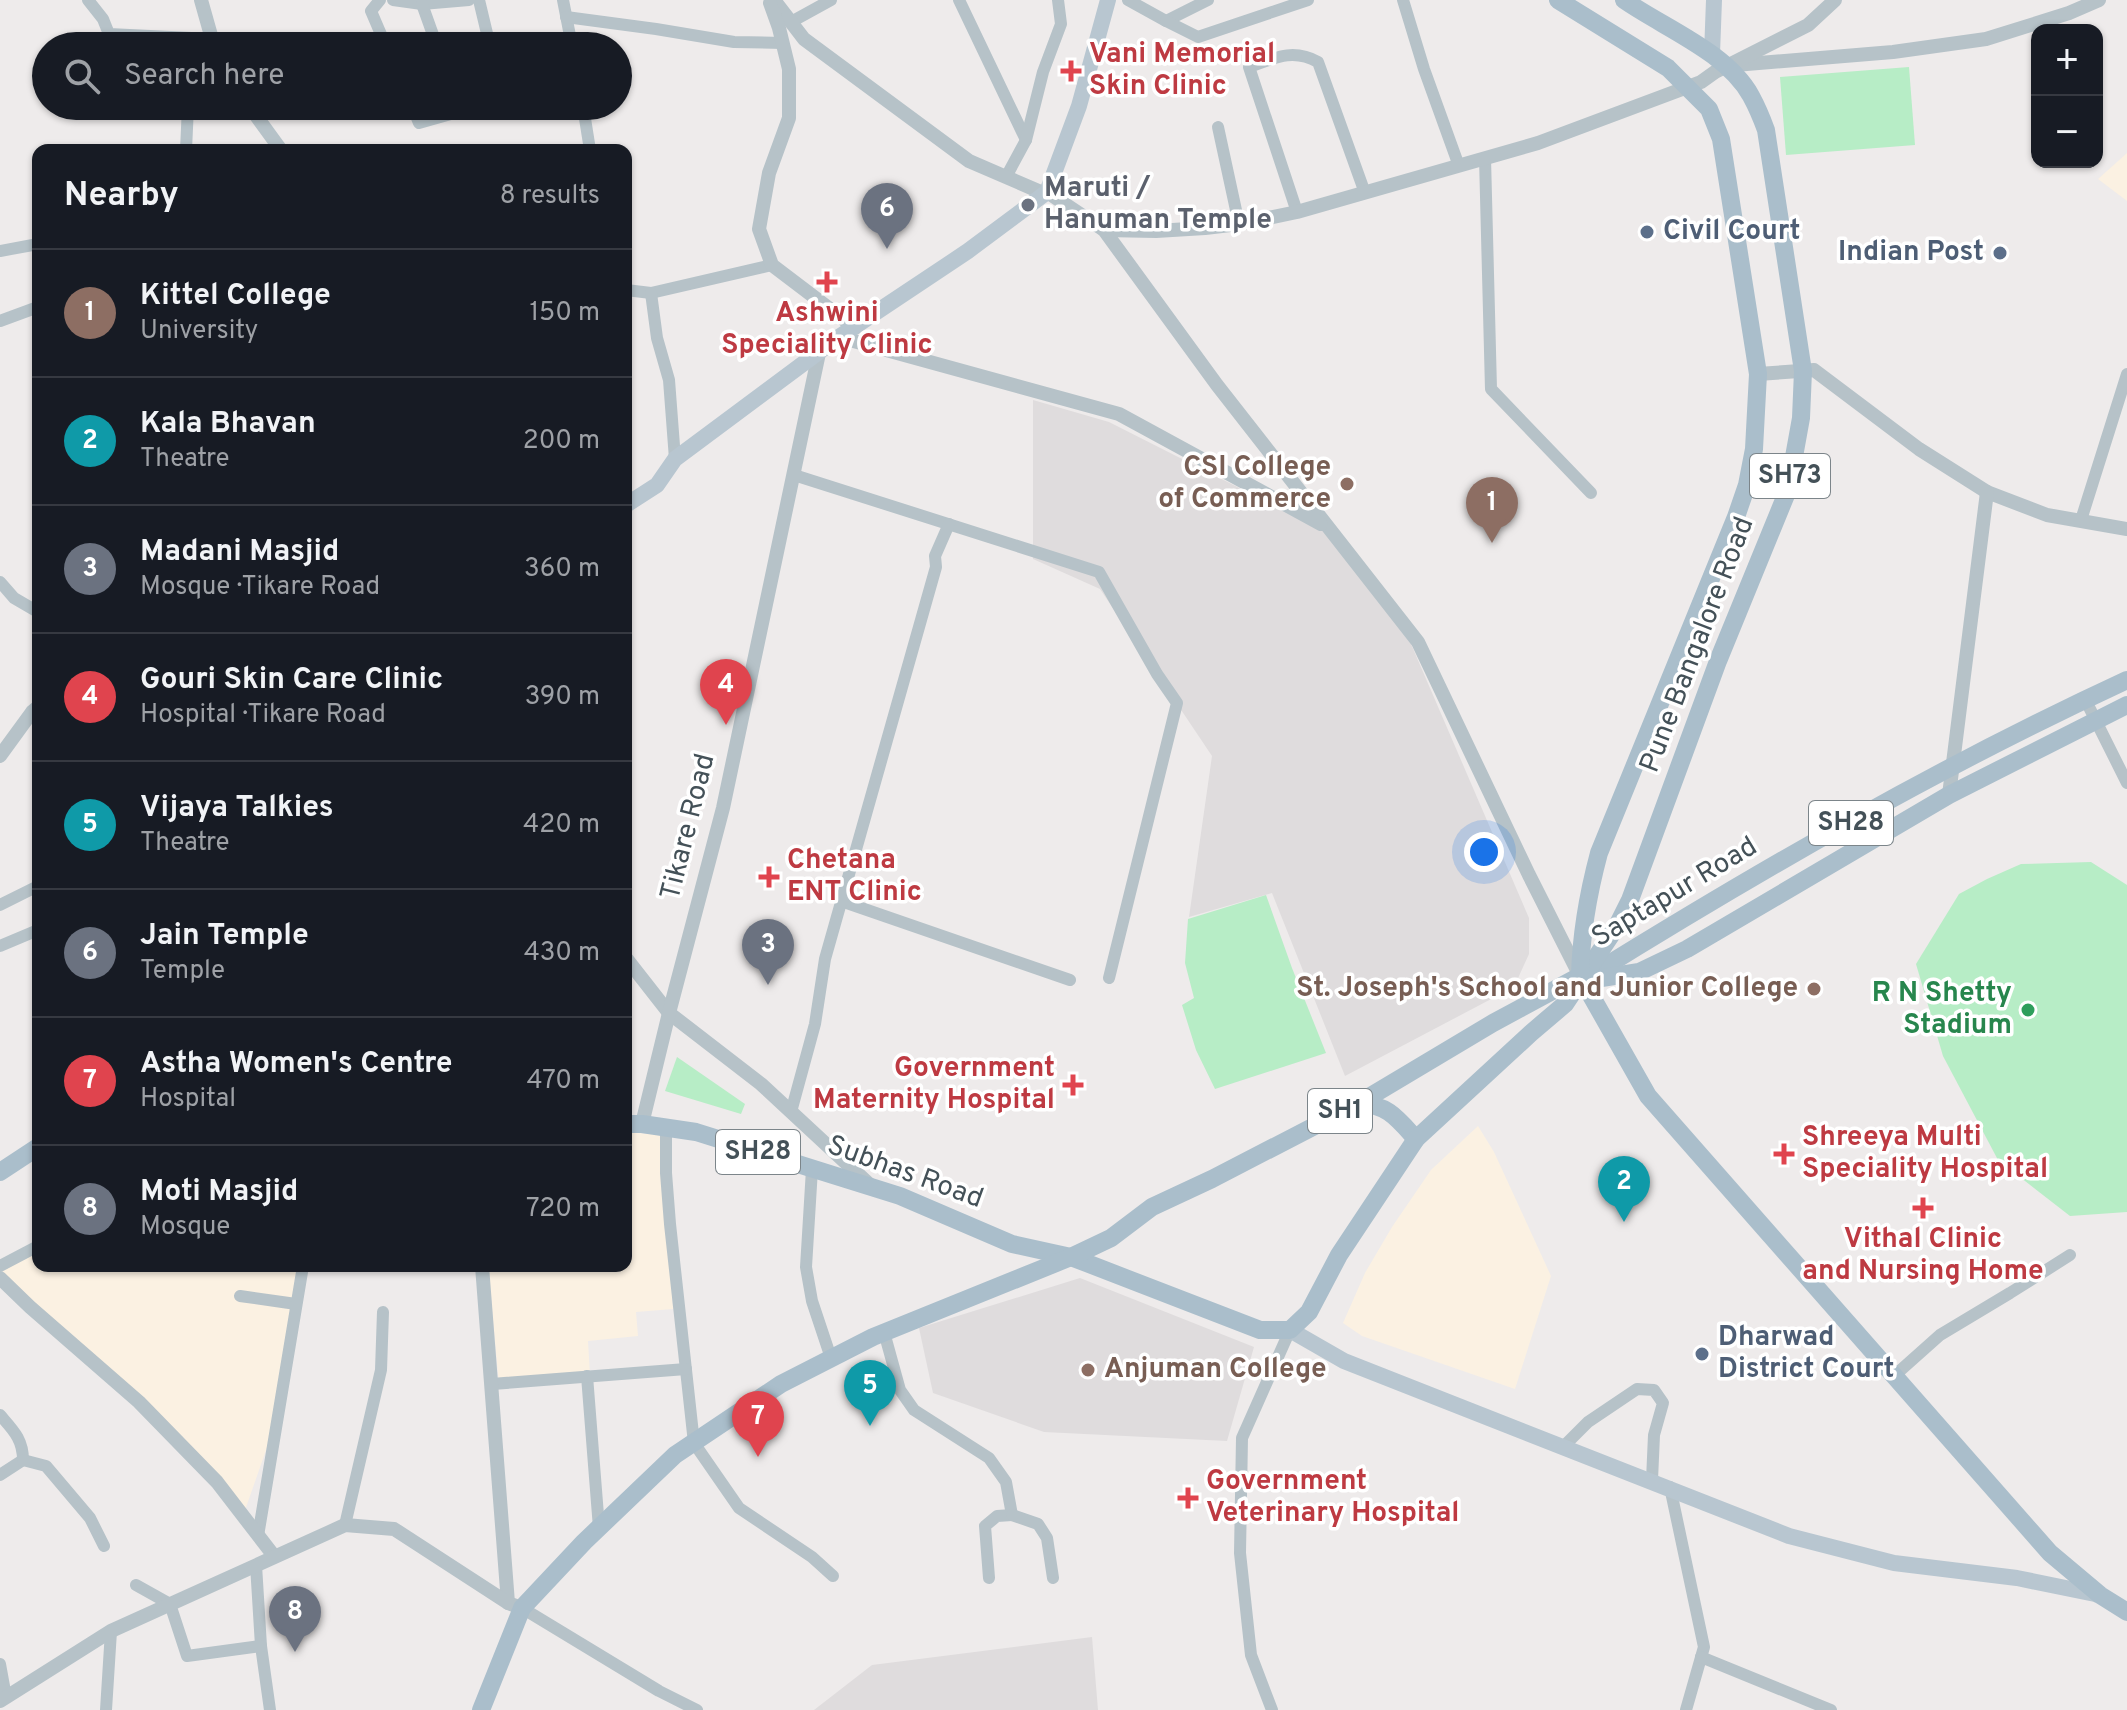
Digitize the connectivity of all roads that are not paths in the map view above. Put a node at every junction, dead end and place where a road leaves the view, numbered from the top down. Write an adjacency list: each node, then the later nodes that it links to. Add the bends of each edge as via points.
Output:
1 (88, 0): 26 (street)
2 (201, 0): 27 (street)
3 (380, 0): 28 (street, via 371,11)
4 (393, 0): 22 (street)
5 (469, 0): 22 (street)
6 (479, 0): 30 (street)
7 (563, 0): 23 (street)
8 (771, 0): 25 (street); 32 (street)
9 (831, 0): 25 (street)
10 (959, 0): 39 (street)
11 (1058, 0): 39 (street, via 1061,24)
12 (1108, 0): 46 (main road, via 1079,106)
13 (1128, 0): 24 (street)
14 (1208, 0): 24 (street)
15 (1308, 0): 24 (street, via 1198,37)
16 (1403, 0): 44 (street)
17 (1558, 0): 34 (main road, Pune Bangalore Road / SH73, via 1668,68)
18 (1624, 0): 33 (main road, Pune Bangalore Road / SH73)
19 (1714, 0): 33 (main road)
20 (1835, 0): 33 (street, via 1808,25)
21 (2099, 0): 33 (street, via 1986,39 1893,52)
22 (422, 4): 29 (street)
23 (566, 17): 31 (street); 32 (street, via 734,42)
24 (1166, 21)
25 (791, 22): 45 (street, via 804,39 969,161)
26 (108, 32)
27 (211, 32)
28 (380, 32)
29 (432, 32)
30 (487, 32)
31 (569, 32)
32 (783, 43): 53 (street, via 789,118 769,173 759,229)
33 (1720, 60): 34 (street, via 1715,72); 61 (main road, Pune Bangalore Road / SH73, via 1750,94 1766,130)
34 (1688, 87): 43 (street); 62 (main road, Pune Bangalore Road / SH73, via 1709,109 1721,139)
35 (187, 120): 40 (street)
36 (259, 120): 41 (street)
37 (585, 120): 42 (street)
38 (1218, 127): 49 (street)
39 (1026, 140): 45 (street)
40 (186, 144)
41 (277, 144)
42 (589, 144)
43 (1485, 158): 44 (street); 67 (street, via 1491,389)
44 (1459, 166): 47 (street)
45 (1006, 177): 46 (street)
46 (1047, 192): 50 (street); 58 (main road)
47 (1365, 193): 48 (street); 48 (street, via 1318,62 1287,54 1249,67)
48 (1297, 212): 49 (street)
49 (1239, 224): 50 (street)
50 (1104, 230): 71 (street)
51 (32, 246): 52 (street)
52 (0, 251)
53 (772, 265): 55 (street); 58 (street)
54 (632, 291): 55 (street)
55 (651, 293): 64 (street, via 669,380)
56 (32, 309): 57 (street)
57 (0, 321)
58 (855, 328): 59 (main road)
59 (839, 337): 60 (main road); 71 (street, via 1119,414)
60 (819, 353): 64 (main road); 65 (street, Tikare Road)
61 (1803, 371): 62 (street); 66 (street, via 1814,370 1919,449); 91 (main road, Pune Bangalore Road / SH73, via 1788,490 1630,900)
62 (1758, 374): 91 (main road, Pune Bangalore Road / SH73, via 1747,485 1599,853 1580,946)
63 (2127, 374): 69 (street)
64 (675, 459): 68 (main road, via 657,485)
65 (794, 475): 70 (street); 93 (street, Tikare Road, via 723,808)
66 (1987, 492): 69 (street, via 2047,515); 81 (street)
67 (1591, 493)
68 (632, 501)
69 (2081, 520): 72 (street)
70 (949, 524): 85 (street, via 935,556); 90 (street, via 1099,572 1177,703)
71 (1329, 528): 91 (street, via 1418,642)
72 (2127, 529)
73 (0, 582): 74 (street)
74 (32, 608)
75 (2127, 680): 76 (main road, Saptapur Road / SH28)
76 (2085, 699): 79 (street); 81 (main road, Saptapur Road / SH28)
77 (2127, 705): 79 (main road, Saptapur Road / SH28)
78 (32, 712): 80 (street)
79 (2095, 721): 82 (street); 83 (main road, Saptapur Road / SH28)
80 (0, 756)
81 (1953, 767): 83 (street); 91 (main road, Saptapur Road / SH28)
82 (2127, 783)
83 (1949, 795): 91 (main road, Saptapur Road / SH28, via 1687,949 1639,972)
84 (32, 889): 86 (street)
85 (841, 901): 92 (street); 95 (street)
86 (0, 905)
87 (32, 932): 88 (street)
88 (1, 943)
89 (632, 966): 93 (street)
90 (1109, 978)
91 (1581, 978): 94 (main road, SH1); 98 (main road, via 1565,1004); 118 (main road, via 1648,1096)
92 (1070, 980)
93 (669, 1013): 95 (street); 96 (street, Tikare Road)
94 (1359, 1103): 98 (main road, via 1377,1104 1394,1114); 105 (main road, SH1, via 1152,1207 1111,1238)
95 (791, 1112): 102 (street)
96 (634, 1124): 97 (main road, Subhas Road / SH28)
97 (666, 1128): 100 (main road, Subhas Road / SH28, via 696,1132); 116 (street)
98 (1416, 1139): 113 (main road, via 1339,1255 1309,1312)
99 (32, 1151): 101 (main road)
100 (812, 1169): 102 (main road, Subhas Road / SH28); 115 (street, via 806,1267)
101 (0, 1172)
102 (873, 1188): 105 (main road, Subhas Road / SH28, via 1012,1244)
103 (32, 1249): 106 (street)
104 (2070, 1255): 118 (street, via 1940,1335)
105 (1071, 1257): 113 (main road, Subhas Road, via 1260,1330); 114 (main road, SH1)
106 (0, 1266)
107 (302, 1272): 111 (street)
108 (483, 1272): 119 (street)
109 (0, 1278): 132 (street, via 139,1402 217,1482)
110 (240, 1296): 111 (street)
111 (296, 1304): 132 (street)
112 (383, 1312): 130 (street, via 381,1370)
113 (1290, 1330): 124 (main road, via 1344,1361); 153 (street, via 1242,1438 1240,1553 1251,1655)
114 (884, 1332): 115 (main road, SH1); 129 (street, via 900,1390 914,1410 989,1458 1006,1482)
115 (831, 1358): 123 (main road, SH1, via 781,1384)
116 (686, 1369): 117 (street); 123 (street)
117 (587, 1376): 119 (street); 131 (street)
118 (1894, 1376): 140 (main road, via 2050,1553)
119 (492, 1384): 142 (street)
120 (0, 1415): 121 (street)
121 (12, 1428): 122 (street); 125 (street, via 23,1447)
122 (0, 1436)
123 (694, 1443): 131 (main road, SH1); 136 (street, via 739,1508)
124 (1564, 1446): 127 (main road); 127 (street, via 1588,1422 1637,1389 1654,1390 1663,1403 1654,1435)
125 (23, 1460): 126 (street); 133 (street, via 46,1466 90,1518)
126 (0, 1475)
127 (1652, 1480): 128 (main road)
128 (1670, 1487): 140 (main road, via 1789,1536 1894,1563 2017,1578); 146 (street, via 1704,1647)
129 (1012, 1515): 137 (street, via 997,1516 985,1526); 138 (street, via 1043,1531)
130 (345, 1525): 134 (street); 142 (street, via 394,1529)
131 (599, 1528): 142 (main road, SH1)
132 (258, 1536): 134 (street)
133 (104, 1546)
134 (274, 1556): 135 (street)
135 (256, 1565): 141 (street); 145 (street)
136 (833, 1576)
137 (989, 1578)
138 (1053, 1578)
139 (136, 1585): 141 (street)
140 (2100, 1595): 143 (main road)
141 (170, 1604): 144 (street); 145 (street, via 187,1656)
142 (515, 1605): 151 (main road, SH1); 152 (street)
143 (2127, 1612)
144 (111, 1631): 148 (street); 149 (street)
145 (261, 1646): 150 (street)
146 (1701, 1657): 154 (street); 155 (street)
147 (0, 1664): 148 (street)
148 (3, 1699)
149 (106, 1710)
150 (270, 1710)
151 (481, 1710)
152 (697, 1710)
153 (1272, 1710)
154 (1686, 1710)
155 (1831, 1710)

